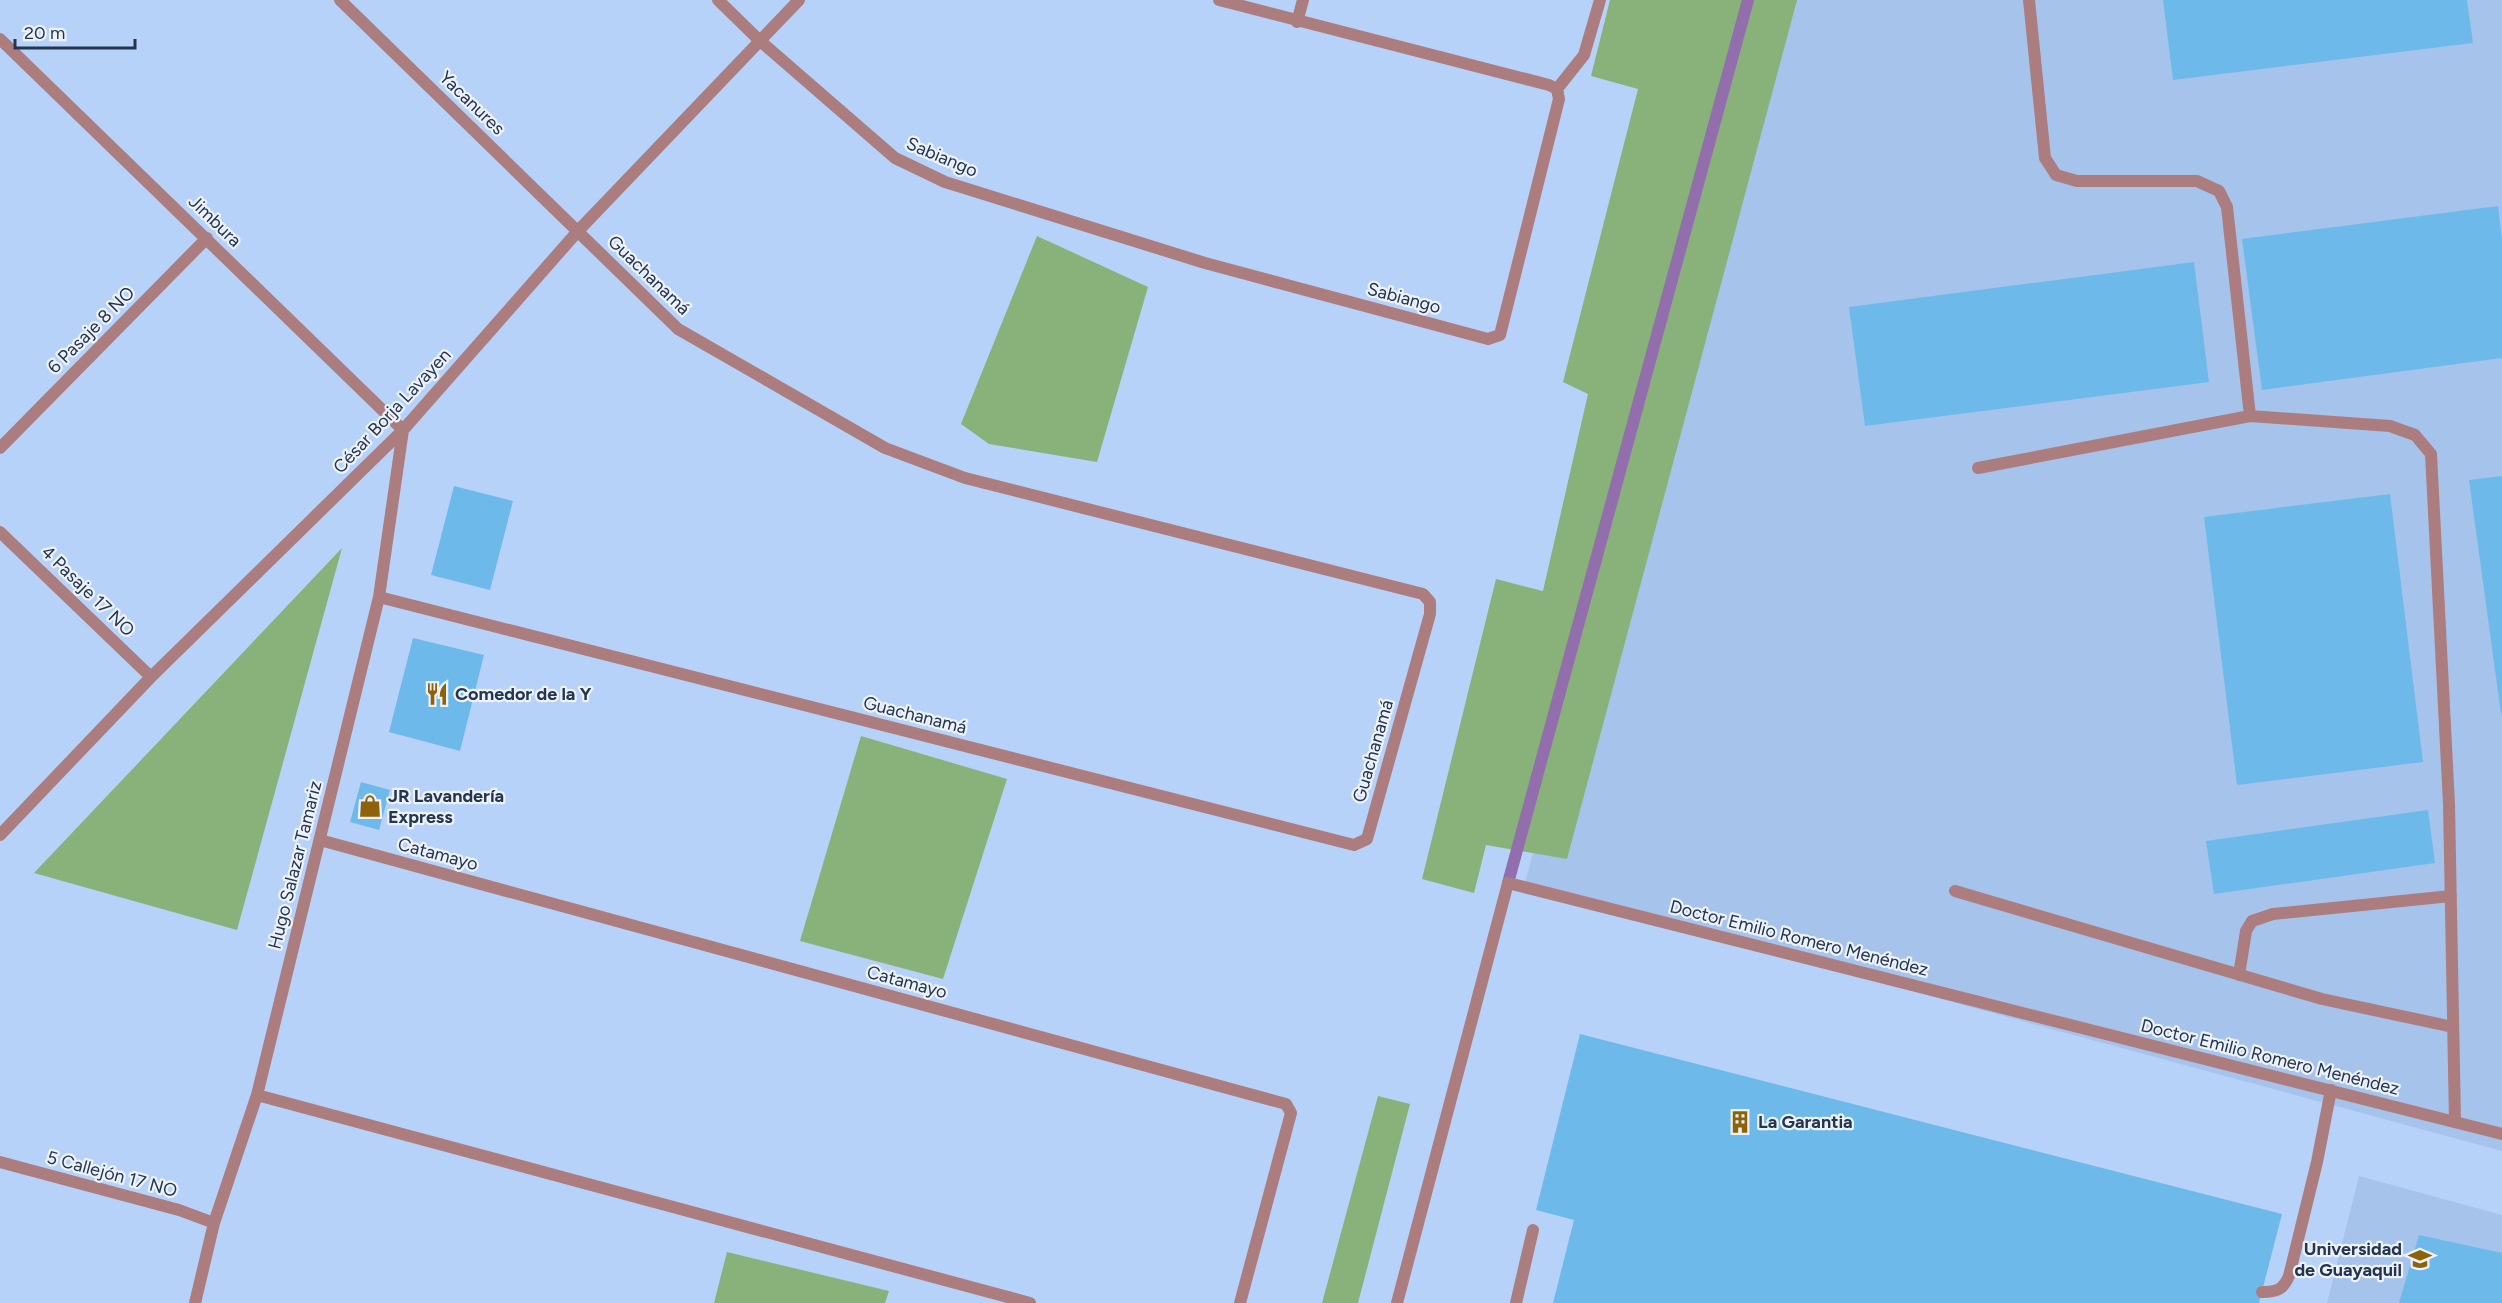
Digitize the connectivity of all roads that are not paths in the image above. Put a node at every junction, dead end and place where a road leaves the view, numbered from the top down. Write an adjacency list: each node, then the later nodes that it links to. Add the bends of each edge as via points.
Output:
1 (340, 0): 12 (street, Yacanures)
2 (718, 0): 10 (street)
3 (799, 0): 10 (street, César Borja Lavayen)
4 (1219, 0): 8 (street)
5 (1303, 0): 8 (street)
6 (1600, 0): 11 (street, via 1584,56)
7 (2029, 0): 14 (street, via 2045,158 2056,175 2077,181 2198,181 2219,191 2227,207)
8 (1297, 22): 11 (street)
9 (0, 39): 13 (street, Jimbura)
10 (759, 40): 11 (street, Sabiango, via 895,158 945,182 1205,263 1488,339 1500,335 1559,99); 12 (street, César Borja Lavayen)
11 (1557, 89)
12 (578, 231): 15 (street, César Borja Lavayen); 19 (street, Guachanamá, via 678,329 885,448 965,478 1423,594 1430,602 1430,614 1367,839 1354,845)
13 (207, 238): 15 (street, Jimbura); 16 (street, 6 Pasaje 8 NO)
14 (2250, 416): 17 (street); 24 (street, via 2390,426 2415,435 2431,454)
15 (403, 430): 19 (street, Hugo Salazar Tamariz); 20 (street, César Borja Lavayen)
16 (0, 448)
17 (1978, 468)
18 (0, 531): 20 (street, 4 Pasaje 17 NO)
19 (379, 597): 22 (street, Hugo Salazar Tamariz)
20 (151, 677): 21 (street, César Borja Lavayen)
21 (0, 835)
22 (320, 840): 28 (street, Hugo Salazar Tamariz); 37 (street, Catamayo, via 1286,1104 1290,1113)
23 (1955, 891): 25 (street)
24 (2451, 896): 25 (street, via 2273,914 2252,921); 26 (street)
25 (2239, 975): 26 (street, via 2322,999)
26 (2453, 1027): 29 (street)
27 (2331, 1090): 29 (street, Doctor Emilio Romero Menéndez); 34 (street, via 2289,1276 2275,1292); 38 (street, Doctor Emilio Romero Menéndez, via 1508,883)
28 (257, 1095): 32 (street, Hugo Salazar Tamariz); 36 (street)
29 (2455, 1122): 30 (street, Doctor Emilio Romero Menéndez)
30 (2502, 1134)
31 (0, 1162): 32 (street, 5 Callejón 17 NO)
32 (214, 1223): 35 (street, Hugo Salazar Tamariz)
33 (1533, 1230): 39 (street)
34 (2262, 1292)
35 (195, 1303)
36 (1030, 1303)
37 (1240, 1303)
38 (1397, 1303)
39 (1516, 1303)

